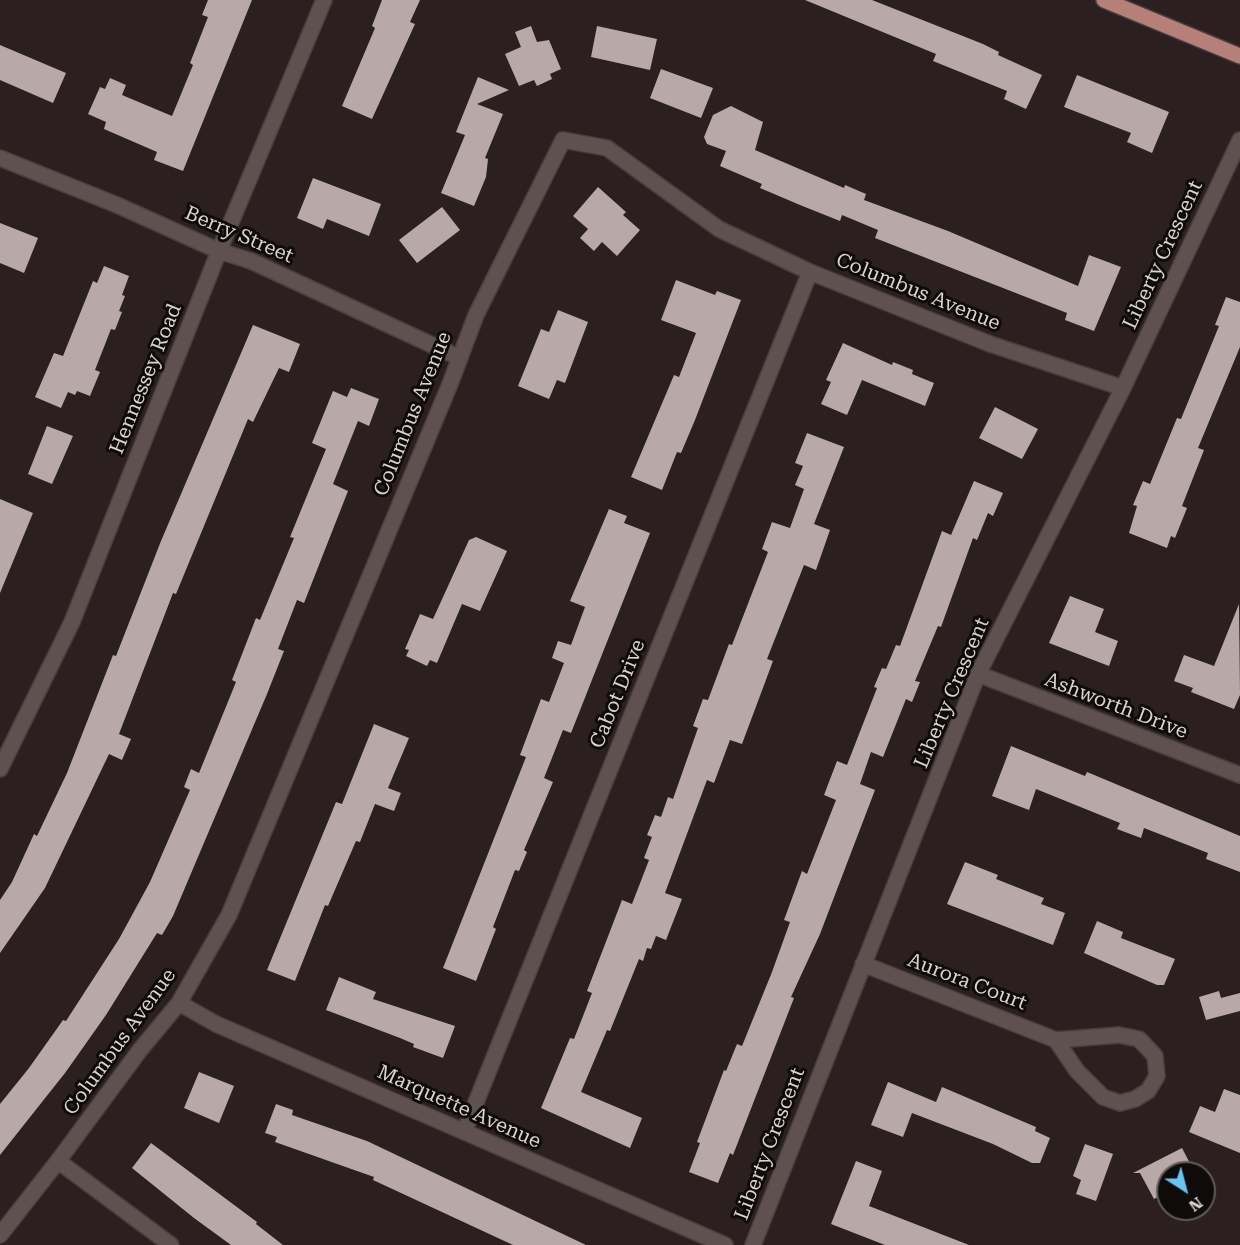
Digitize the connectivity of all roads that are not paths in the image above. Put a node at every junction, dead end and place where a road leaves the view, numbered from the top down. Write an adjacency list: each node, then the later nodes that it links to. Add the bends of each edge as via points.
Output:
1 (324, 0): 6 (street, Hennessey Road)
2 (1104, 0): 3 (main road)
3 (1240, 56)
4 (1240, 140): 9 (street, Liberty Crescent)
5 (0, 158): 6 (street, Berry Street)
6 (219, 251): 8 (street, Berry Street, via 251,261); 11 (street, Hennessey Road, via 72,622)
7 (810, 272): 8 (street, Columbus Avenue, via 719,229 607,148 563,140); 9 (street, Columbus Avenue, via 990,344); 16 (street, Cabot Drive)
8 (458, 357): 14 (street, Columbus Avenue, via 229,915)
9 (1124, 388): 10 (street, Liberty Crescent)
10 (978, 674): 12 (street, Ashworth Drive); 13 (street, Liberty Crescent)
11 (0, 769)
12 (1240, 775)
13 (863, 964): 15 (street, Aurora Court); 21 (street, Liberty Crescent)
14 (179, 1003): 16 (street, Marquette Avenue, via 216,1024); 17 (street, Columbus Avenue)
15 (1056, 1040): 15 (street, Aurora Court, via 1077,1071 1103,1097 1120,1102 1135,1099 1148,1091 1157,1076 1155,1056 1139,1039 1119,1035)
16 (465, 1131): 20 (street, Marquette Avenue)
17 (58, 1161): 18 (street, Columbus Avenue); 19 (street)
18 (0, 1235)
19 (171, 1245)
20 (725, 1245)
21 (753, 1245)

